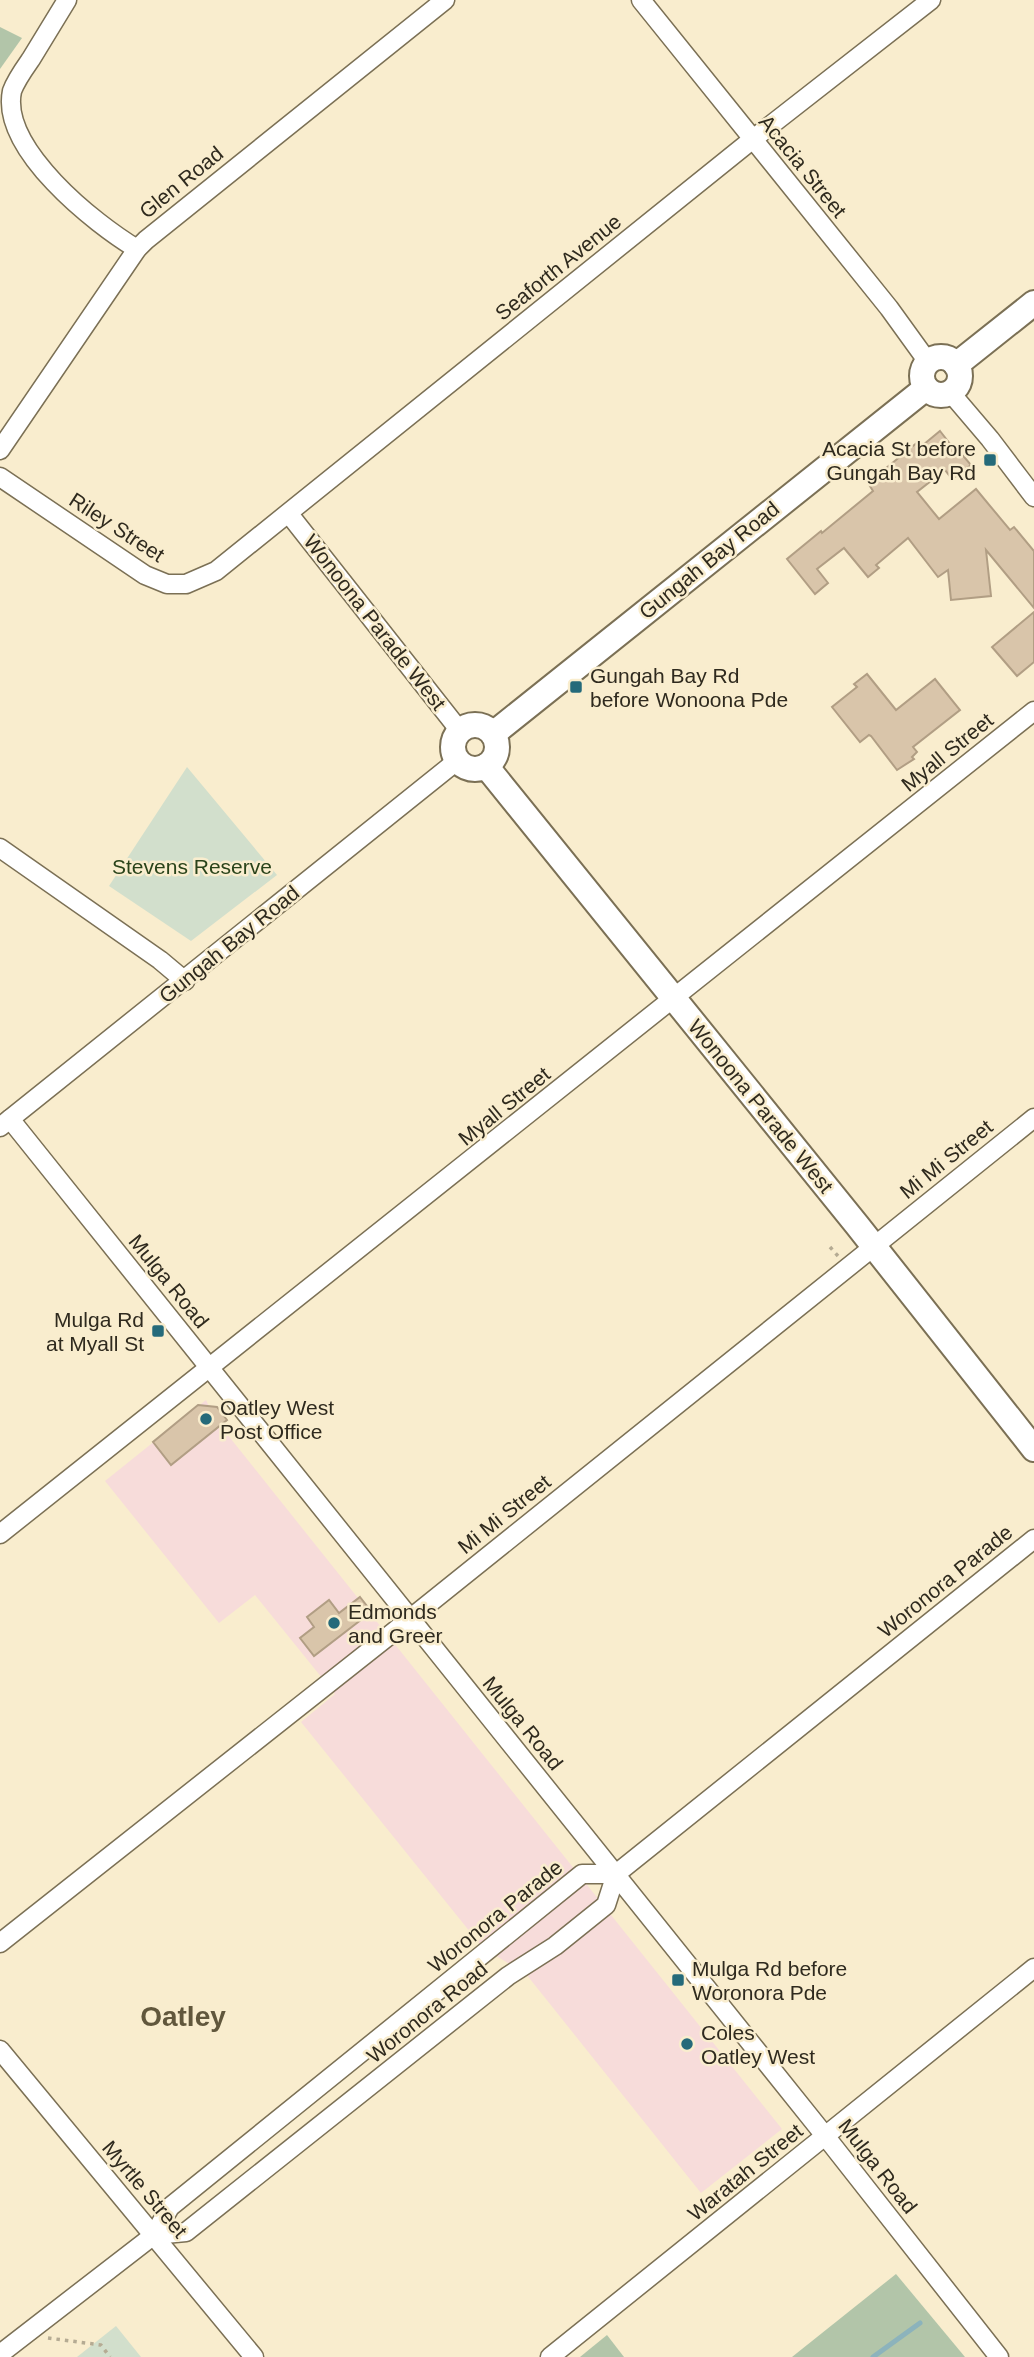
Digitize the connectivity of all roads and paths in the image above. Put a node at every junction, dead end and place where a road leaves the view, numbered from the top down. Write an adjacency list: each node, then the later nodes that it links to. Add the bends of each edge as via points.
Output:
1 (68, 0): 6 (street, via 16,83 10,100 12,124 26,152 76,206)
2 (445, 0): 6 (street, Glen Road)
3 (641, 0): 5 (street, Acacia Street)
4 (931, 0): 5 (street, Seaforth Avenue)
5 (753, 139): 8 (street, Acacia Street); 14 (street, Seaforth Avenue)
6 (137, 249): 11 (street, Glen Road)
7 (1034, 303): 9 (street)
8 (928, 362): 9 (street, via 939,357); 10 (street, via 922,375)
9 (956, 365): 10 (street, via 960,377 955,388)
10 (938, 390): 13 (street, via 990,439); 18 (street, Gungah Bay Road)
11 (0, 450)
12 (0, 477): 15 (street, Riley Street, via 145,575 167,584 186,584)
13 (1034, 497)
14 (289, 514): 15 (street, Seaforth Avenue); 17 (street, Wonoona Parade West)
15 (216, 571)
16 (1034, 711): 23 (street, Myall Street)
17 (460, 731): 18 (street, via 474,725); 19 (street, via 453,749)
18 (493, 734): 20 (street, via 497,752)
19 (458, 760): 20 (street, via 474,769); 22 (street, Gungah Bay Road)
20 (486, 766): 23 (street, Wonoona Parade West)
21 (0, 848): 22 (street)
22 (185, 981): 25 (street, Gungah Bay Road)
23 (675, 999): 26 (street, Wonoona Parade West); 27 (street, Myall Street)
24 (1034, 1118): 26 (street, Mi Mi Street)
25 (5, 1123): 27 (street, Mulga Road)
26 (873, 1247): 28 (street, Wonoona Parade West); 31 (street, Mi Mi Street)
27 (209, 1368): 29 (street, Myall Street); 31 (street, Mulga Road)
28 (1034, 1449)
29 (0, 1534)
30 (1034, 1539): 32 (street, Woronora Parade)
31 (410, 1619): 32 (street, Mulga Road); 33 (street, Mi Mi Street)
32 (615, 1874): 34 (street, Woronora Parade, via 582,1874); 36 (street, Woronora Road, via 606,1905); 41 (street, Mulga Road)
33 (0, 1943)
34 (488, 1950): 36 (street, Woronora Road); 38 (street, Woronora Parade)
35 (1034, 1968): 41 (street, Waratah Street)
36 (508, 1976): 39 (street, Woronora Road)
37 (0, 2050): 43 (street, Myrtle Street)
38 (354, 2059): 39 (street, Woronora Road); 40 (street, Woronora Parade)
39 (373, 2083): 42 (street, Woronora Road)
40 (271, 2125): 42 (street); 43 (street, Woronora Parade, via 170,2207)
41 (826, 2137): 48 (street, Waratah Street); 49 (street, Mulga Road)
42 (290, 2149): 43 (street, Woronora Road, via 186,2232)
43 (154, 2235): 44 (street, Woronora Parade); 47 (street, Myrtle Street)
44 (26, 2334): 45 (street, Woronora Parade); 46 (path, via 101,2345)
45 (0, 2354)
46 (110, 2357)
47 (254, 2357)
48 (550, 2357)
49 (999, 2357)

